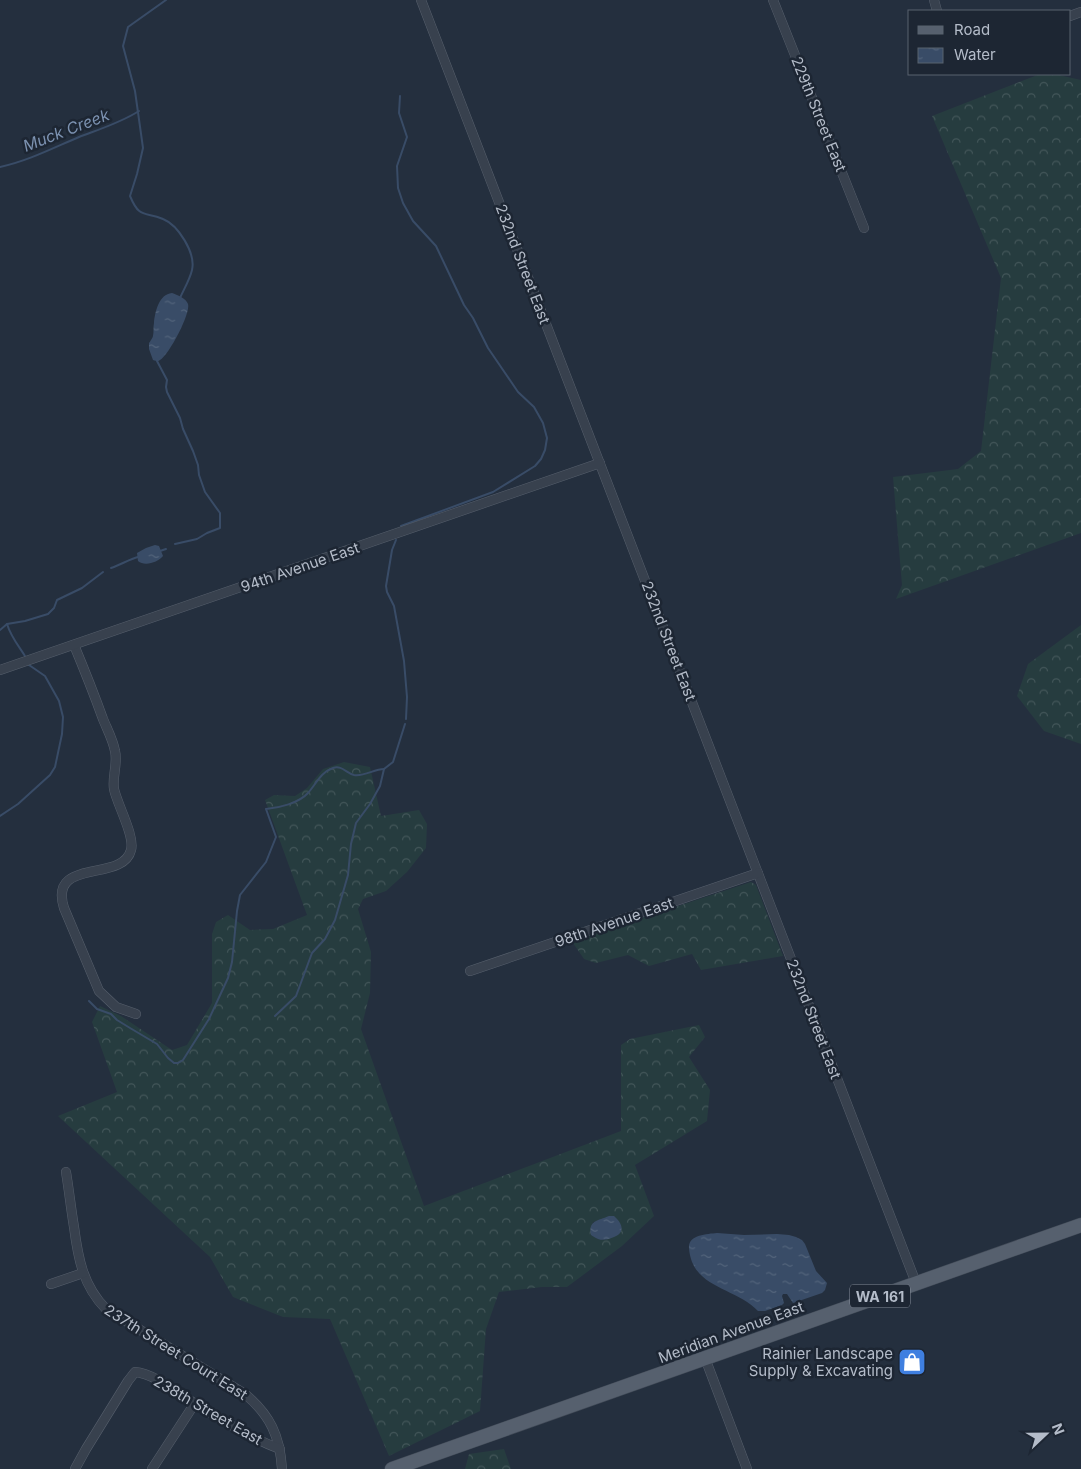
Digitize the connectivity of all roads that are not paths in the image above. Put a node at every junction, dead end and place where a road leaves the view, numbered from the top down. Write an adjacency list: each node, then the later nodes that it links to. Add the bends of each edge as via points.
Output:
1 (421, 0): 4 (street, 232nd Street East)
2 (773, 0): 3 (street, 229th Street East)
3 (864, 228)
4 (600, 463): 5 (street, 94th Avenue East); 7 (street, 232nd Street East)
5 (74, 645): 6 (street, 94th Avenue East); 9 (street, via 115,751 114,789 132,843 131,851 122,862 80,874 64,885 61,896 99,991 116,1007)
6 (0, 670)
7 (758, 873): 8 (street, 98th Avenue East); 13 (street, 232nd Street East)
8 (470, 972)
9 (136, 1014)
10 (66, 1172): 12 (street, 237th Street Court East)
11 (1081, 1225): 13 (main road, Meridian Avenue East / WA 161)
12 (82, 1273): 14 (street); 17 (street, 237th Street Court East, via 106,1310 255,1402 270,1421)
13 (916, 1283): 15 (main road, Meridian Avenue East / WA 161)
14 (51, 1284)
15 (706, 1358): 21 (main road, Meridian Avenue East / WA 161); 22 (street)
16 (195, 1404): 17 (street, 238th Street East); 18 (street, 238th Street East, via 158,1381 135,1372); 19 (street)
17 (280, 1449): 20 (street, 237th Street Court East)
18 (75, 1469)
19 (152, 1469)
20 (282, 1469)
21 (392, 1469)
22 (747, 1469)

